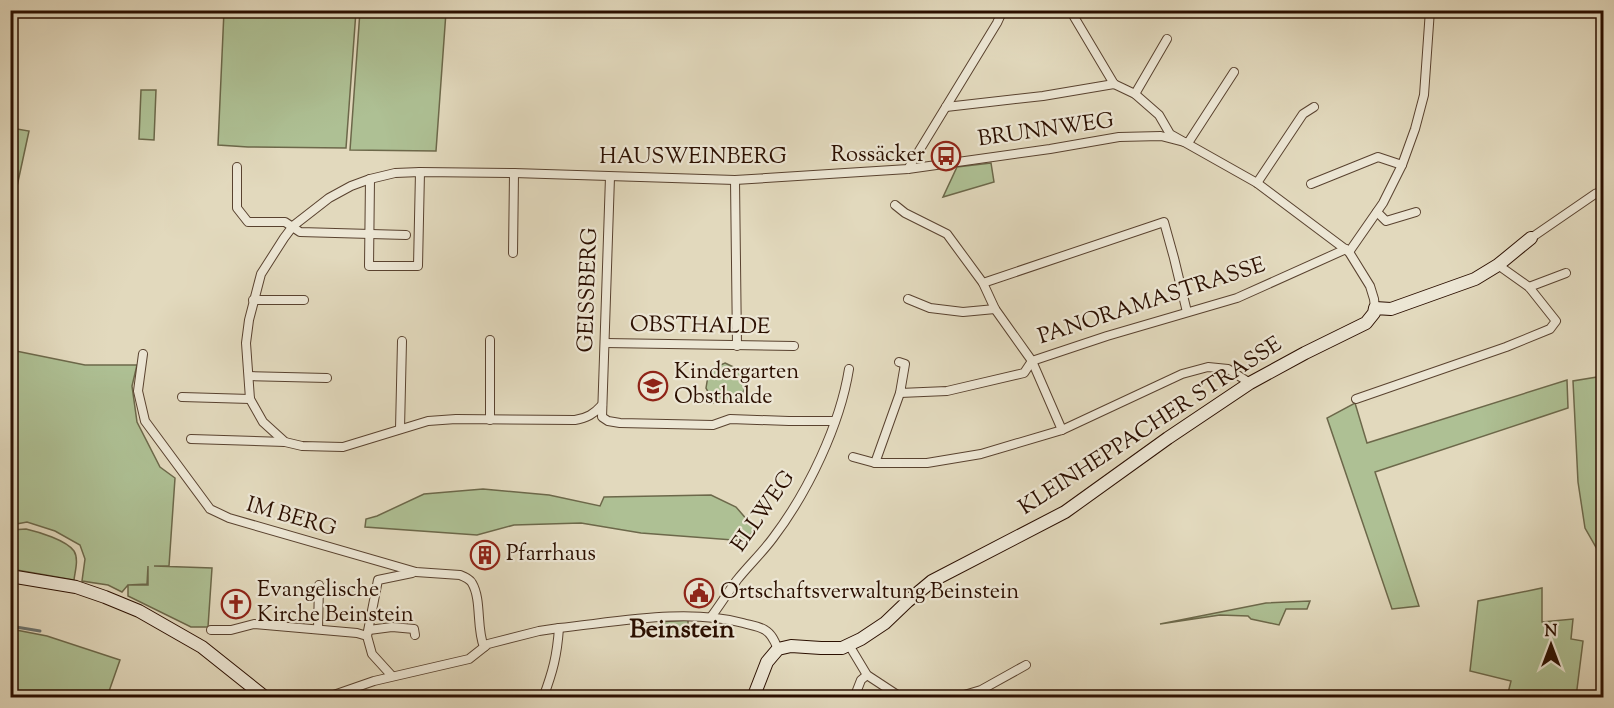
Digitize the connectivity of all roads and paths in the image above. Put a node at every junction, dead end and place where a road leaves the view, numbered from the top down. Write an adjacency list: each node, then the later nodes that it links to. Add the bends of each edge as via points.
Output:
1 (1003, 10): 8 (street)
2 (1070, 10): 6 (street)
3 (1430, 10): 11 (street, via 1424,95)
4 (1167, 39): 7 (street, BRUNNWEG)
5 (1234, 72): 10 (street)
6 (1114, 84): 7 (street, BRUNNWEG); 8 (street)
7 (1135, 94): 10 (street, BRUNNWEG, via 1159,115 1170,134)
8 (946, 107): 13 (street)
9 (1314, 107): 19 (street, via 1303,114)
10 (1188, 143): 13 (street, BRUNNWEG, via 1161,136 1119,137); 19 (street, BRUNNWEG)
11 (1402, 165): 20 (street, via 1378,157); 23 (street)
12 (237, 167): 25 (street, via 237,208 248,222 285,222)
13 (908, 168): 18 (street, HAUSWEINBERG)
14 (420, 172): 15 (street, HAUSWEINBERG); 17 (street, HAUSWEINBERG); 26 (street, via 418,266 369,266)
15 (514, 173): 16 (street, HAUSWEINBERG); 30 (street)
16 (610, 177): 18 (street, HAUSWEINBERG); 43 (street, GEISSBERG)
17 (370, 179): 25 (street, HAUSWEINBERG, via 329,198); 26 (street)
18 (735, 180): 44 (street)
19 (1257, 183): 29 (street, BRUNNWEG)
20 (1311, 184)
21 (1604, 190): 28 (street)
22 (895, 205): 33 (street, via 947,234)
23 (1377, 212): 24 (street, via 1386,221); 29 (street)
24 (1416, 212)
25 (293, 226): 26 (street, via 300,232); 36 (street, HAUSWEINBERG, via 261,274)
26 (369, 234): 27 (street)
27 (406, 235)
28 (1531, 238): 31 (street)
29 (1348, 251): 38 (street, BRUNNWEG, via 1370,286); 40 (street, PANORAMASTRASSE, via 1237,298)
30 (513, 254)
31 (1498, 265): 34 (street); 38 (street, via 1475,279 1424,298 1391,309)
32 (1566, 273): 34 (street)
33 (983, 283): 39 (street); 40 (street, via 1164,222)
34 (1528, 287): 56 (street, via 1556,321 1550,329)
35 (908, 299): 39 (street, via 930,308 963,312)
36 (254, 300): 37 (street); 50 (street, HAUSWEINBERG, via 246,343)
37 (304, 300)
38 (1375, 308): 52 (street, KLEINHEPPACHER STRASSE, via 1366,323)
39 (995, 309): 47 (street)
40 (1186, 312): 47 (street, PANORAMASTRASSE)
41 (402, 340): 60 (street)
42 (490, 340): 58 (street)
43 (605, 343): 44 (street, OBSTHALDE); 57 (street, GEISSBERG)
44 (737, 346): 45 (street, OBSTHALDE)
45 (794, 346)
46 (143, 354): 66 (street, IM BERG, via 138,391 145,421 210,509 229,518)
47 (1032, 361): 53 (street, PANORAMASTRASSE, via 1024,373 997,380 946,391); 61 (street)
48 (899, 362): 53 (street, via 905,364)
49 (849, 369): 59 (street, ELLWEG, via 846,391)
50 (249, 376): 51 (street); 55 (street, HAUSWEINBERG)
51 (327, 378)
52 (1250, 383): 61 (street, via 1228,369 1208,367 1182,374); 75 (street, KLEINHEPPACHER STRASSE, via 1065,512 932,581 885,623)
53 (900, 393): 65 (street)
54 (182, 397): 55 (street)
55 (250, 399): 63 (street, HAUSWEINBERG, via 263,422)
56 (1356, 399)
57 (602, 405): 58 (street, via 587,418 575,420); 59 (street, via 602,417 620,423)
58 (490, 420): 60 (street, via 456,418)
59 (834, 421): 69 (street, ELLWEG, via 822,456 795,505)
60 (400, 429): 63 (street, via 343,447)
61 (1062, 430): 65 (street, via 970,456 927,463)
62 (191, 439): 63 (street)
63 (285, 442)
64 (853, 457): 65 (street)
65 (875, 462)
66 (416, 572): 73 (street, via 378,580); 76 (street, IM BERG, via 467,577 476,598)
67 (10, 576): 81 (street, via 76,587 139,611 202,646)
68 (319, 585): 71 (street)
69 (711, 617): 70 (street, via 673,616); 77 (street, via 765,629)
70 (559, 628): 76 (street); 83 (street, via 558,654)
71 (318, 629): 72 (street, via 254,624); 73 (street)
72 (211, 630)
73 (368, 633): 74 (street, via 392,627 414,629); 80 (street, via 372,654)
74 (415, 635)
75 (849, 645): 77 (street); 79 (street)
76 (484, 646): 80 (street, via 469,659)
77 (778, 649): 84 (street, via 767,662)
78 (1026, 665): 87 (street, via 981,690)
79 (867, 675): 85 (street); 86 (street)
80 (392, 676): 82 (street)
81 (266, 698)
82 (326, 698)
83 (543, 698)
84 (753, 698)
85 (854, 698)
86 (902, 698)
87 (954, 698)

